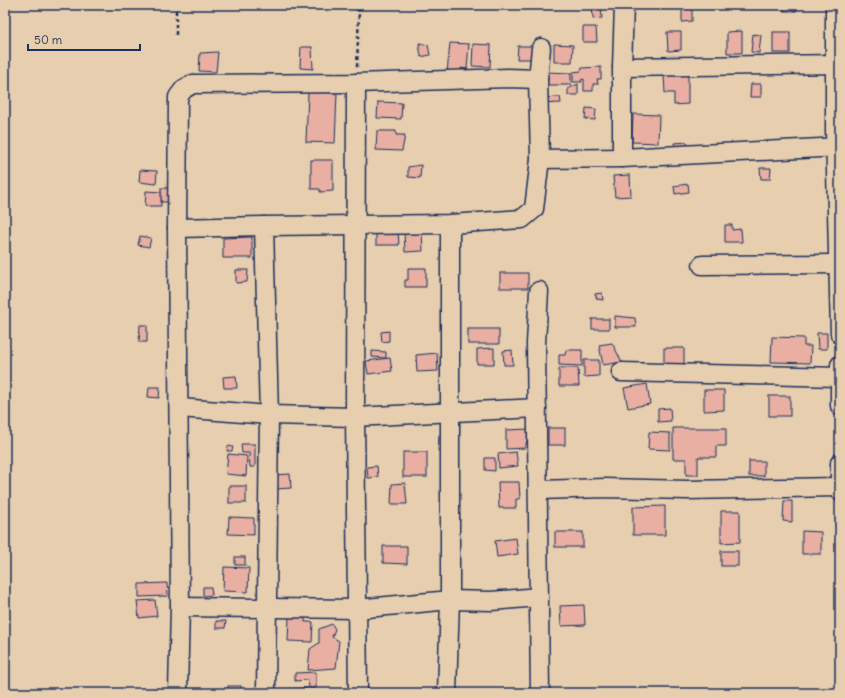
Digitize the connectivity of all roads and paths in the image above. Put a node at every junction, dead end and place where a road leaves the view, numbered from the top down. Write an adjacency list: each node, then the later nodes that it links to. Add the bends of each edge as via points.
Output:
1 (176, 5): 7 (path)
2 (350, 5): 6 (path)
3 (365, 5): 6 (path)
4 (624, 5): 10 (street)
5 (835, 5): 9 (street)
6 (359, 11): 12 (path)
7 (176, 35)
8 (540, 48): 11 (street)
9 (838, 64): 10 (street); 13 (street, via 835,130)
10 (622, 67): 14 (street)
11 (538, 79): 12 (street); 15 (street)
12 (356, 83): 17 (street); 19 (street, via 192,84 184,90 178,97)
13 (838, 147): 14 (street); 20 (street)
14 (622, 158): 15 (street)
15 (540, 159): 16 (street, via 534,208 527,217)
16 (450, 224): 17 (street); 31 (street)
17 (357, 225): 18 (street); 33 (street)
18 (264, 226): 19 (street); 32 (street)
19 (177, 228): 29 (street)
20 (838, 238): 21 (street)
21 (840, 264): 22 (street); 24 (street)
22 (702, 266)
23 (538, 291): 30 (street)
24 (840, 325): 25 (street)
25 (840, 334)
26 (839, 370): 27 (street); 28 (street)
27 (621, 372)
28 (840, 406)
29 (180, 408): 32 (street); 39 (street)
30 (537, 408): 31 (street); 36 (street)
31 (449, 412): 33 (street); 38 (street)
32 (269, 415): 33 (street); 40 (street)
33 (356, 417): 41 (street)
34 (840, 463): 35 (street)
35 (840, 489): 36 (street)
36 (539, 490): 37 (street)
37 (539, 597): 38 (street, via 491,601); 46 (street)
38 (450, 600): 41 (street); 45 (street)
39 (180, 606): 40 (street); 42 (street)
40 (266, 607): 41 (street); 43 (street)
41 (356, 609): 44 (street)
42 (178, 693)
43 (266, 693)
44 (358, 693)
45 (447, 693)
46 (540, 693)

